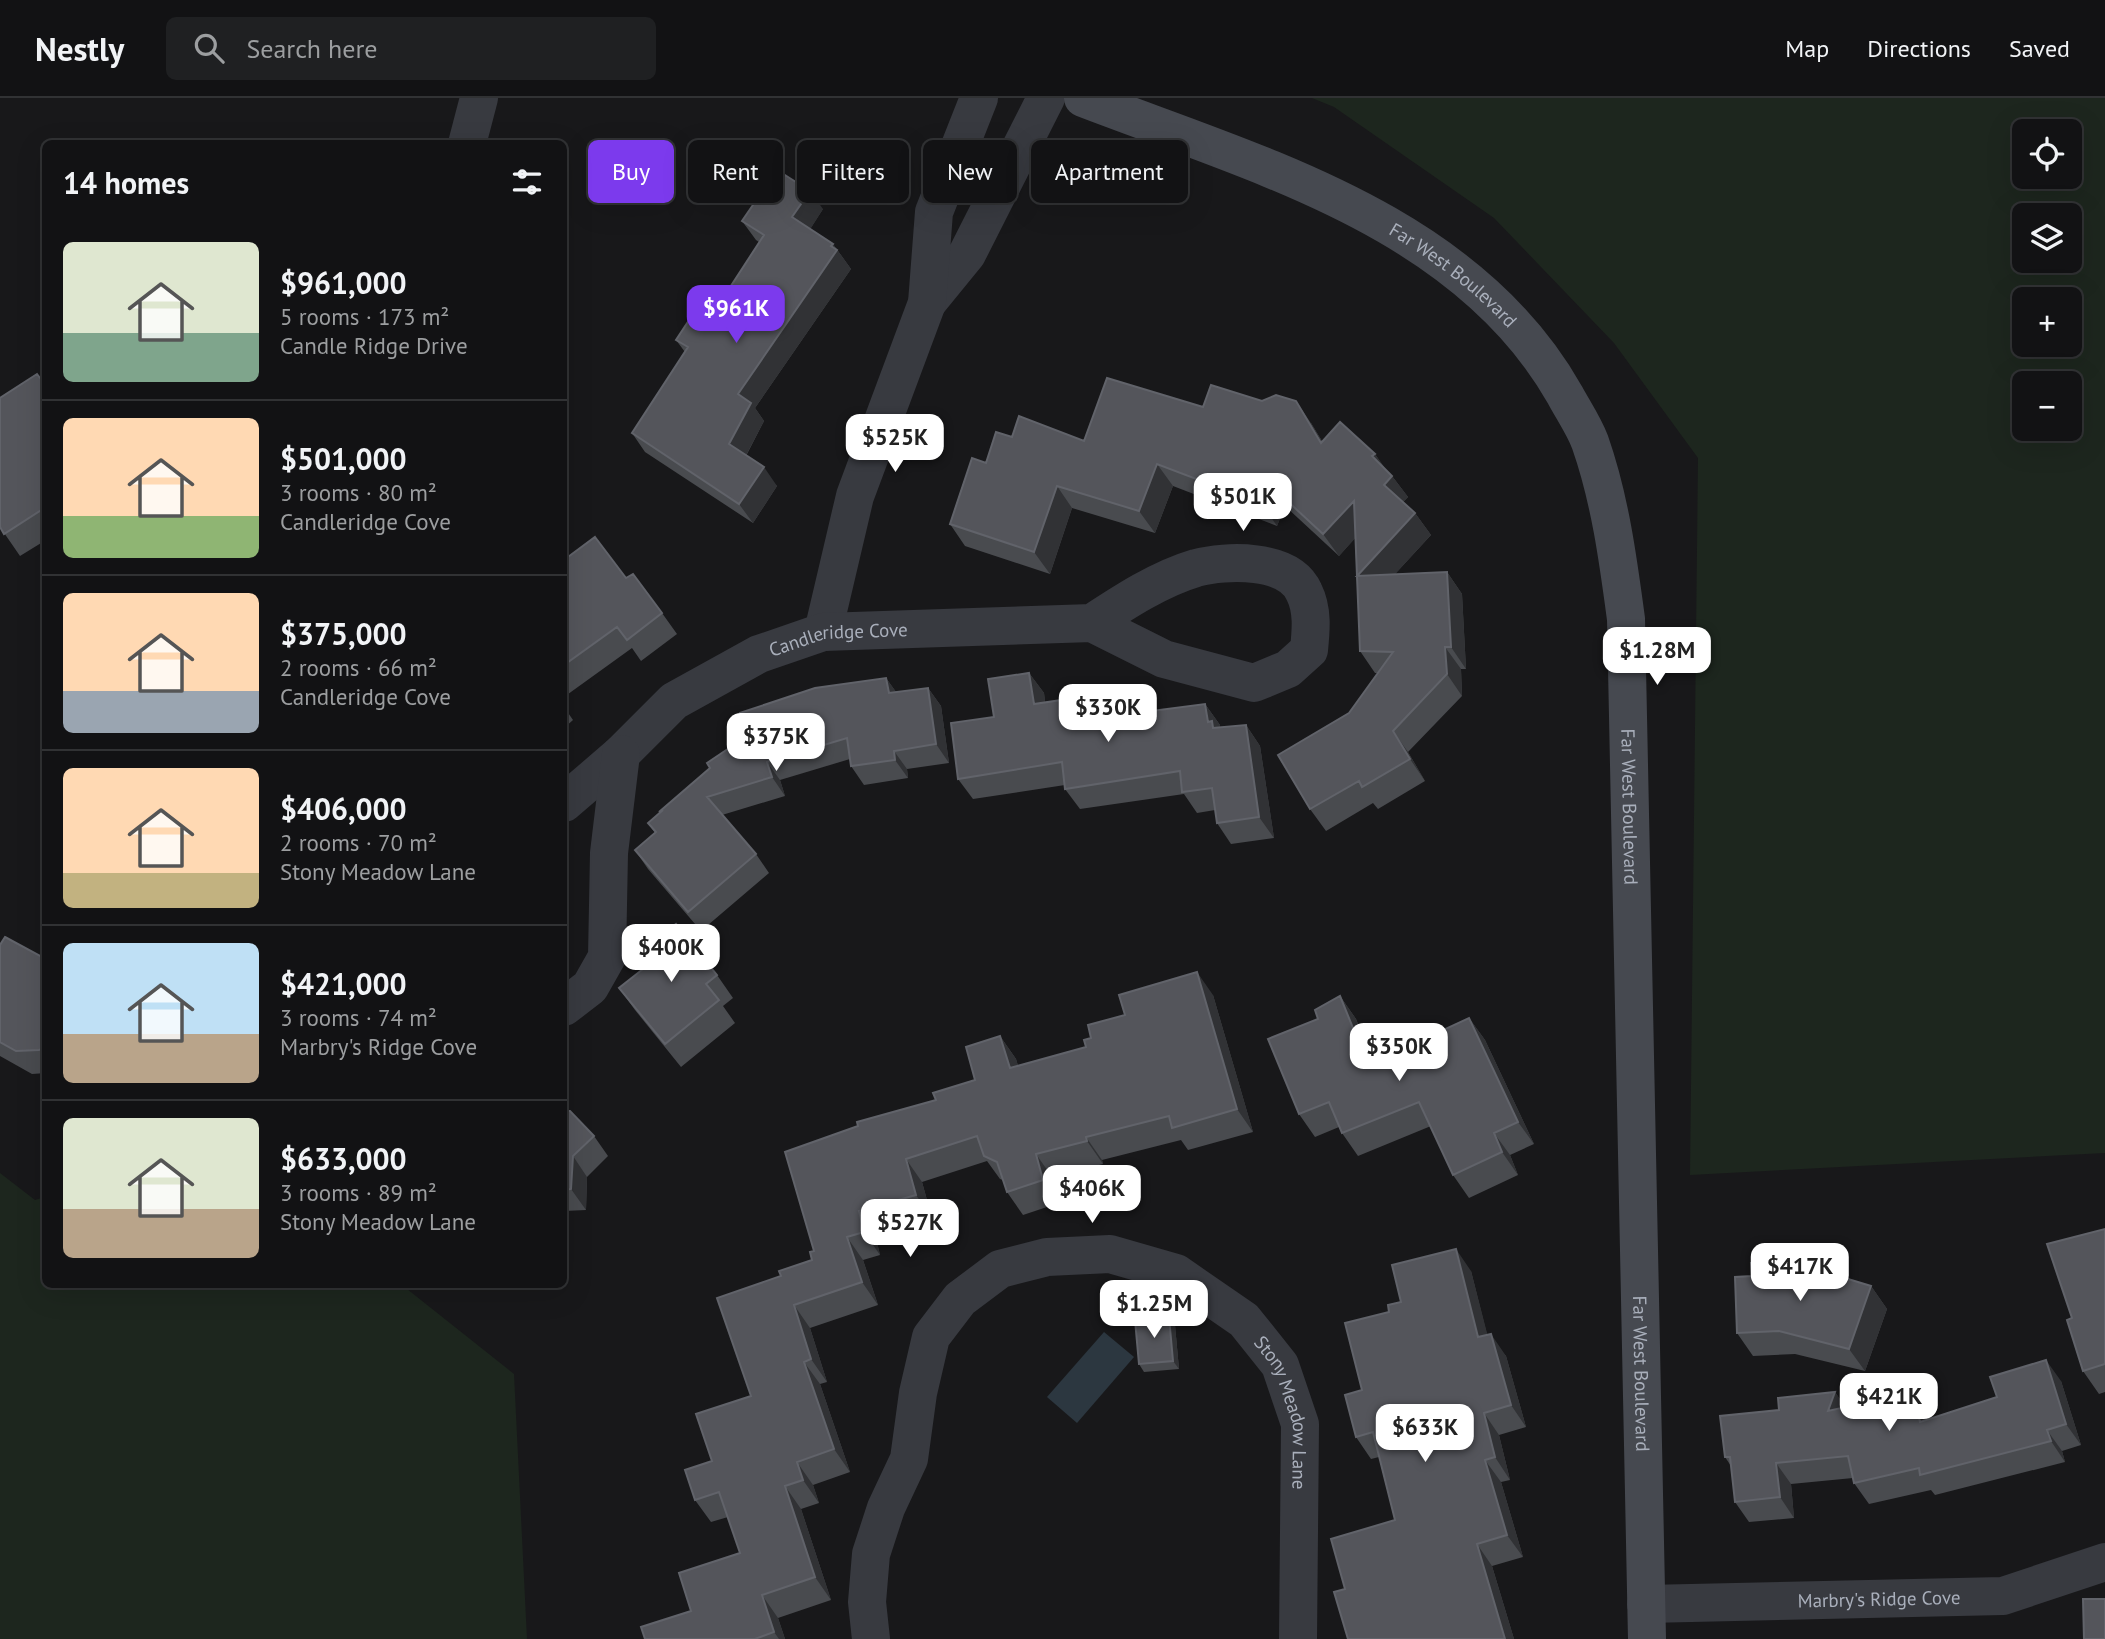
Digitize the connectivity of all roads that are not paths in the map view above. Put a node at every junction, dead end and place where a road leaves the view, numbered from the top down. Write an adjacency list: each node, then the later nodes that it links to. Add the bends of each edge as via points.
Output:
1 (479, 98): 5 (street)
2 (979, 98): 6 (street, via 933,212)
3 (1046, 98): 6 (street, via 967,254)
4 (1083, 98): 13 (street, Far West Boulevard, via 1324,191 1428,250 1497,306 1549,368 1590,440 1614,531 1626,619)
5 (468, 140)
6 (927, 303): 8 (street, via 855,496)
7 (1092, 623): 7 (street, Candleridge Cove, via 1132,596 1196,568 1241,562 1280,569 1304,590 1312,624 1309,649 1288,669 1254,682 1164,659); 8 (street, Candleridge Cove)
8 (823, 632): 9 (street, Candleridge Cove, via 760,653 674,701)
9 (621, 754): 10 (street, Candleridge Cove); 11 (street, via 609,853 607,957 590,987)
10 (567, 800)
11 (567, 1005)
12 (2105, 1562): 13 (street, Marbry's Ridge Cove, via 2003,1596)
13 (1647, 1621)
14 (871, 1639): 15 (street, Stony Meadow Lane, via 867,1602 871,1554 909,1459 932,1337 960,1299 1000,1269 1047,1257 1110,1254 1177,1273 1244,1320 1280,1365 1300,1424)
15 (1298, 1639)

